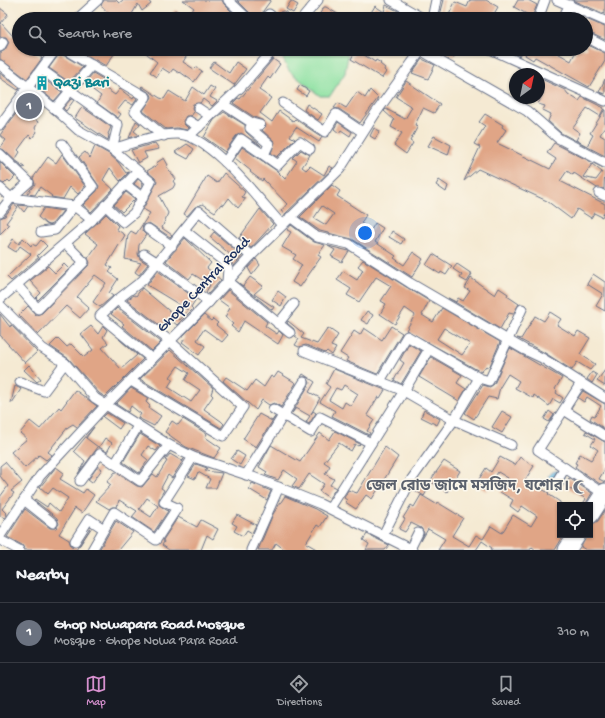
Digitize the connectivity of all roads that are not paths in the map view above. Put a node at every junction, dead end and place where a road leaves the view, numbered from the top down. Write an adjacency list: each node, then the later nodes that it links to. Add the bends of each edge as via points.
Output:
1 (228, 0): 10 (street)
2 (318, 0): 11 (street)
3 (391, 0): 12 (street)
4 (436, 0): 13 (street)
5 (545, 0): 14 (street)
6 (557, 0): 8 (street)
7 (96, 1): 9 (street)
8 (570, 5): 15 (street); 16 (street)
9 (84, 12)
10 (241, 12)
11 (308, 12)
12 (412, 12)
13 (433, 12)
14 (541, 12)
15 (566, 12)
16 (585, 12)
17 (593, 16): 18 (street)
18 (605, 21)
19 (593, 41): 20 (street)
20 (605, 48)
21 (51, 56): 29 (street)
22 (76, 56): 28 (street)
23 (268, 56): 34 (street)
24 (418, 56): 61 (street, Ghope Central Road, via 375,114 340,169)
25 (432, 56): 52 (street, via 527,111 558,138)
26 (506, 56): 32 (street)
27 (0, 65): 30 (street)
28 (92, 65): 31 (street); 43 (street, via 146,97 135,112)
29 (42, 70): 30 (street); 31 (street)
30 (28, 87): 36 (street); 39 (street)
31 (71, 91): 36 (street); 47 (street, via 118,125)
32 (605, 100)
33 (283, 103): 42 (street, via 325,132 336,114)
34 (223, 104): 37 (street); 40 (street)
35 (198, 108): 37 (street)
36 (55, 109): 47 (street, via 78,130)
37 (210, 116): 41 (street)
38 (189, 121): 41 (street)
39 (0, 125)
40 (254, 126): 45 (street); 50 (street, via 269,144)
41 (199, 127): 44 (street)
42 (361, 131)
43 (164, 136): 44 (street); 47 (street)
44 (189, 136): 51 (street)
45 (244, 141): 50 (street); 51 (street, via 241,139)
46 (62, 144): 59 (street, via 94,187)
47 (112, 149): 53 (street)
48 (310, 150): 50 (street, via 300,142 278,165)
49 (0, 154): 56 (street, via 29,182)
50 (264, 155)
51 (225, 162): 63 (street)
52 (605, 163)
53 (138, 171): 54 (street); 57 (street, via 151,182)
54 (125, 184): 57 (street); 58 (street)
55 (0, 188): 56 (street)
56 (11, 198): 59 (street); 60 (street)
57 (143, 198): 58 (street, via 134,213 123,222)
58 (105, 205): 62 (street)
59 (74, 206): 62 (street); 66 (street, via 55,230)
60 (0, 212)
61 (290, 217): 63 (street, Ghope Central Road); 82 (street, via 317,237 349,244)
62 (92, 220): 67 (street)
63 (282, 225): 70 (street, Ghope Central Road)
64 (148, 228): 68 (street)
65 (184, 230): 68 (street); 70 (street, via 199,211); 72 (street, via 223,262 228,269)
66 (41, 232)
67 (66, 244): 73 (street); 73 (street, via 84,262 38,309)
68 (172, 246): 71 (street)
69 (144, 254): 71 (street)
70 (251, 256): 72 (street, Ghope Central Road)
71 (158, 263): 75 (street, via 144,280); 76 (street)
72 (227, 281): 76 (street, Ghope Central Road); 80 (street)
73 (17, 285): 74 (street)
74 (0, 299)
75 (117, 300): 83 (street); 86 (street, via 100,316)
76 (209, 302): 83 (street, Ghope Central Road)
77 (294, 304): 80 (street)
78 (0, 305): 87 (street, via 42,348)
79 (522, 309): 82 (street)
80 (278, 324): 81 (street)
81 (290, 333)
82 (508, 340): 88 (street, via 489,381); 93 (street, via 542,358)
83 (170, 341): 86 (street, Ghope Central Road); 89 (street, via 243,407 224,436)
84 (429, 349): 88 (street); 90 (street, via 407,336); 94 (street)
85 (304, 351): 90 (street)
86 (152, 359): 89 (street, Ghope Central Road)
87 (65, 363): 91 (street, via 44,391); 96 (street)
88 (479, 378): 100 (street)
89 (131, 380): 96 (street, Ghope Central Road)
90 (380, 381): 94 (street)
91 (20, 382)
92 (304, 382): 99 (street)
93 (581, 384): 95 (street); 98 (street)
94 (404, 391): 100 (street); 103 (street)
95 (605, 398)
96 (105, 406): 101 (street); 114 (street, Ghope Central Road, via 40,476)
97 (273, 409): 99 (street)
98 (564, 410): 102 (street); 108 (street, via 538,450)
99 (283, 415): 103 (street, via 311,432 320,417); 109 (street)
100 (454, 420): 105 (street); 120 (street, via 411,480)
101 (138, 426): 104 (street); 107 (street)
102 (605, 436)
103 (371, 443): 115 (street)
104 (168, 445): 106 (street); 107 (street, via 140,481)
105 (511, 445)
106 (193, 457): 109 (street); 118 (street, via 164,502 177,508 156,540 114,512)
107 (115, 464): 111 (street, via 100,454)
108 (565, 468): 110 (street); 113 (street)
109 (246, 475): 112 (street)
110 (557, 481)
111 (80, 482)
112 (279, 487): 115 (street); 129 (street)
113 (604, 493): 116 (highway)
114 (24, 500): 117 (street); 121 (street, Ghope Central Road)
115 (330, 508): 120 (street)
116 (593, 510)
117 (53, 523)
118 (104, 529): 124 (street, via 89,519); 128 (street)
119 (418, 532): 126 (street)
120 (383, 535): 125 (street)
121 (0, 536)
122 (575, 538): 130 (highway)
123 (0, 540): 127 (street)
124 (75, 541)
125 (396, 546): 126 (street)
126 (411, 549)
127 (19, 550)
128 (92, 550)
129 (251, 550)
130 (567, 550)

